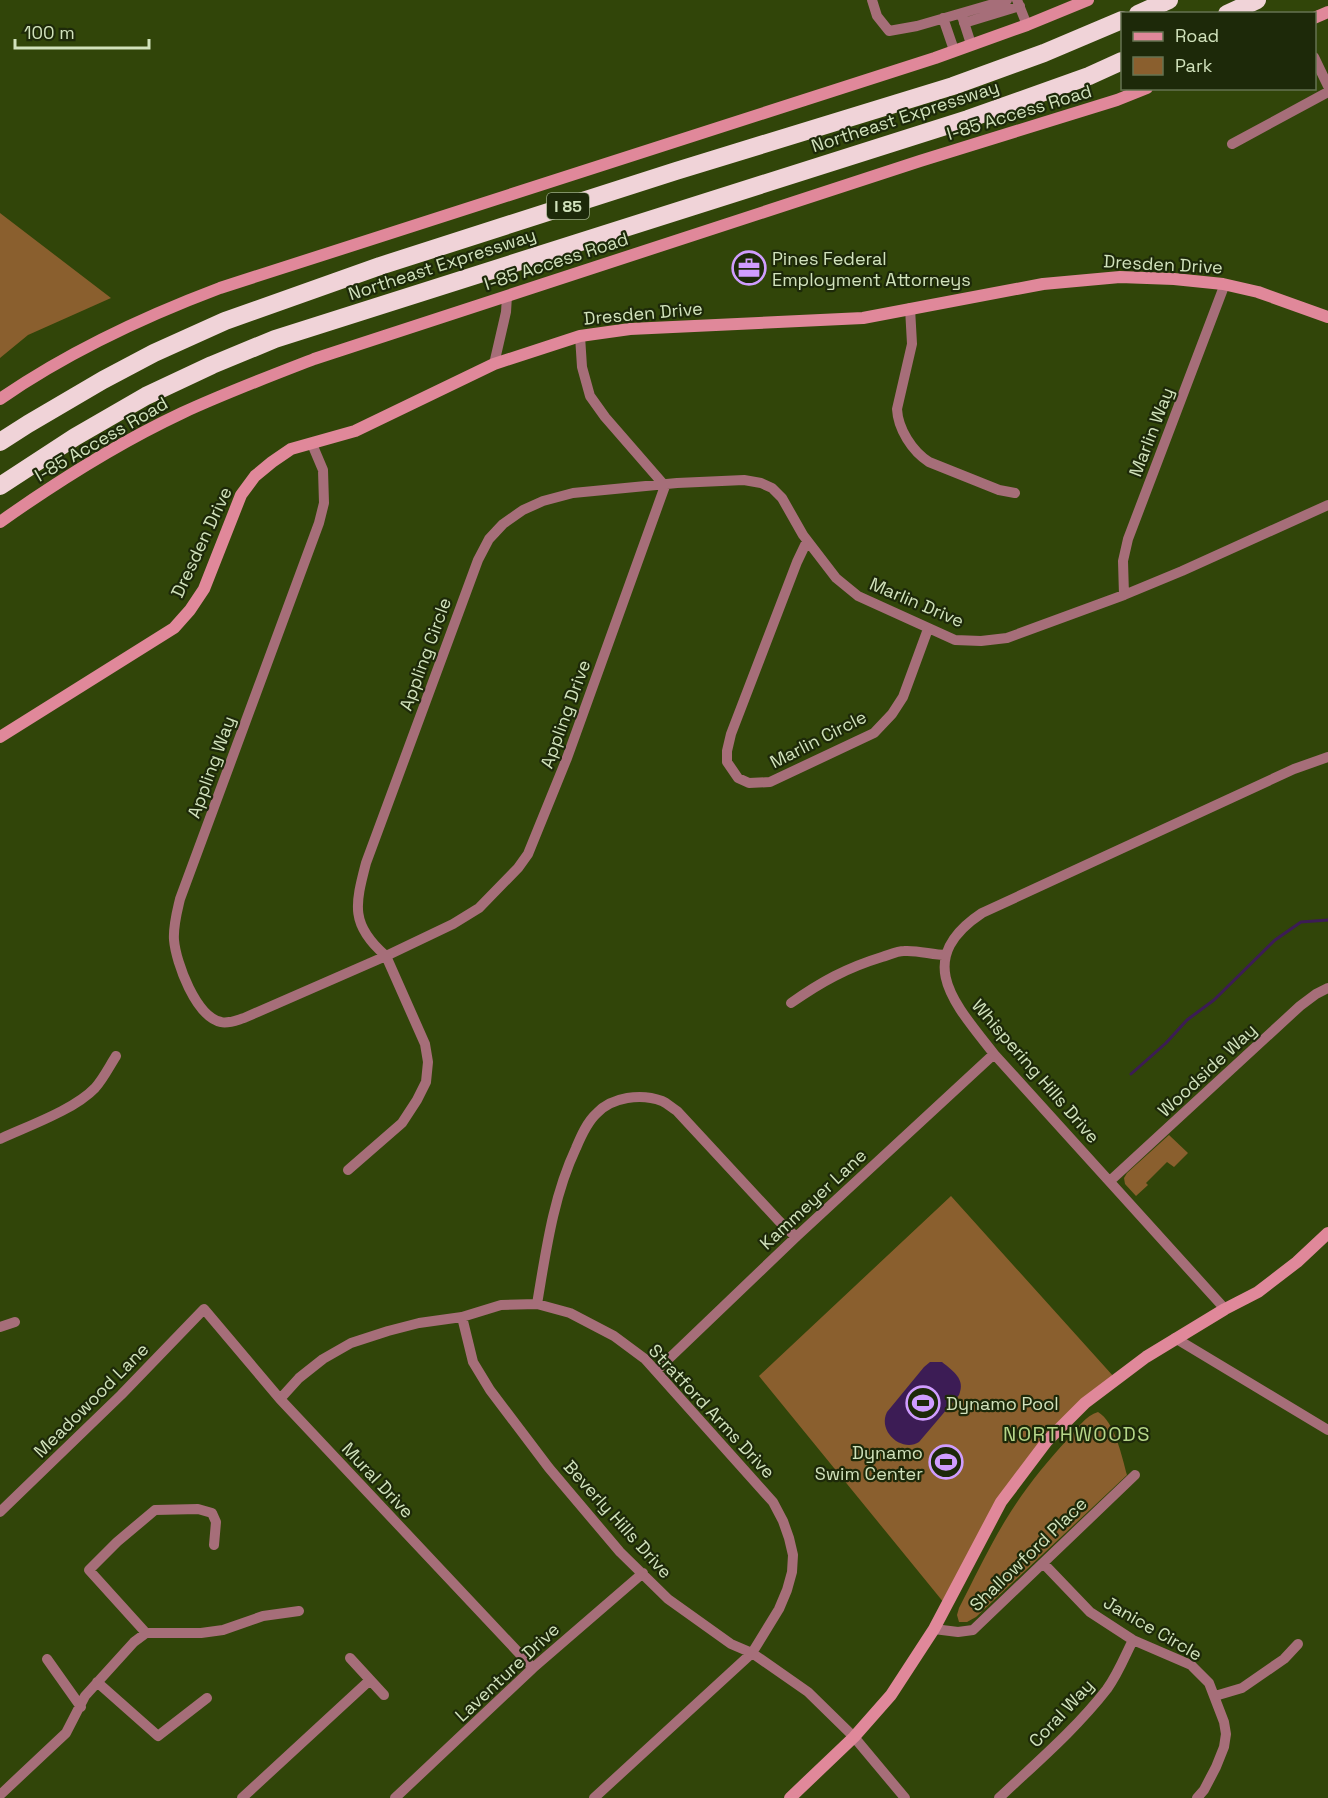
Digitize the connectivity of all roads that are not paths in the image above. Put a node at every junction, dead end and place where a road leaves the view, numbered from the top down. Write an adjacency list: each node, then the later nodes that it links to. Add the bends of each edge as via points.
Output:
1 (872, 0): 9 (street, via 877,16 889,31)
2 (1007, 0): 10 (street)
3 (1088, 0): 12 (main road)
4 (1169, 0): 7 (highway)
5 (1257, 0): 8 (highway)
6 (1018, 3): 10 (street); 12 (street)
7 (1142, 12)
8 (1231, 12)
9 (943, 18): 10 (street); 14 (street)
10 (963, 18): 13 (street)
11 (1121, 20): 28 (highway, Northeast Expressway / I 85, via 953,86 391,262 225,321 113,375)
12 (1027, 25): 13 (main road)
13 (971, 44): 14 (main road)
14 (954, 50): 27 (main road, via 220,288 103,338)
15 (1121, 61): 30 (highway, Northeast Expressway / I 85, via 968,119 274,339 146,396)
16 (1316, 61): 17 (street)
17 (1328, 86)
18 (1142, 90): 22 (main road, I-85 Access Road)
19 (1328, 92): 20 (street)
20 (1232, 144)
21 (1223, 284): 23 (main road, Dresden Drive, via 1120,277 1043,284); 24 (main road, Dresden Drive); 36 (street, Marlin Way, via 1128,539 1123,561)
22 (507, 296): 26 (street); 34 (main road, I-85 Access Road, via 314,359 231,391 93,460)
23 (910, 308): 25 (main road, Dresden Drive, via 863,318 630,329); 32 (street, via 912,344 897,409 911,447 928,462)
24 (1328, 317)
25 (580, 336): 26 (main road, Dresden Drive); 31 (street, via 582,368 590,396)
26 (494, 364): 29 (main road, Dresden Drive, via 355,431)
27 (0, 399)
28 (0, 442)
29 (312, 444): 38 (main road, Dresden Drive, via 291,449 255,476 241,495 204,589 174,628); 43 (street, Appling Way, via 323,470 324,503 319,523 180,898 174,942 196,1002 219,1022 244,1018)
30 (0, 486)
31 (665, 486): 35 (street, Marlin Drive, via 744,480 772,488); 41 (street, Appling Drive, via 567,758 528,854 478,908); 41 (street, Appling Circle, via 573,493 543,501 503,524 489,539 444,648 359,890 357,911 362,929)
32 (1015, 493)
33 (1328, 505): 36 (street, Marlin Drive)
34 (0, 522)
35 (807, 541): 37 (street, Marlin Drive, via 836,578 858,596); 37 (street, Marlin Circle, via 726,751 727,762 738,778 749,783 770,782 874,733 903,698)
36 (1124, 595): 37 (street, Marlin Drive, via 1006,638 954,640)
37 (928, 628)
38 (0, 738)
39 (1328, 757): 40 (street, via 1294,769 982,913 965,924)
40 (946, 955): 44 (street, via 902,951 877,958 822,981); 45 (street, Whispering Hills Drive, via 945,980 951,996)
41 (386, 956): 43 (street, Appling Drive); 48 (street, via 425,1044 426,1082 402,1123)
42 (1328, 988): 49 (street, Woodside Way, via 1300,1006)
43 (290, 998)
44 (791, 1003)
45 (994, 1054): 49 (street, Whispering Hills Drive); 51 (street, Kammeyer Lane)
46 (116, 1056): 47 (street, via 87,1096)
47 (0, 1139)
48 (348, 1170)
49 (1111, 1180): 54 (street, Whispering Hills Drive)
50 (1328, 1233): 54 (main road, via 1273,1281)
51 (796, 1237): 52 (street, via 677,1110 661,1101 626,1098 596,1113 567,1167 554,1209); 59 (street, Kammeyer Lane)
52 (537, 1304): 55 (street, Stratford Arms Drive, via 501,1305); 59 (street, Stratford Arms Drive, via 570,1313 614,1336)
53 (204, 1309): 60 (street, Mural Drive); 63 (street, Meadowood Lane)
54 (1226, 1309): 58 (main road)
55 (462, 1317): 60 (street, Stratford Arms Drive, via 419,1323 351,1343 323,1359); 66 (street, Beverly Hills Drive, via 473,1362 490,1390 549,1468 620,1552)
56 (15, 1322): 57 (street)
57 (0, 1327)
58 (1175, 1338): 61 (street); 68 (main road, via 1085,1403 1047,1441 1001,1502)
59 (656, 1371): 72 (street, Stratford Arms Drive, via 773,1502 789,1538 793,1555 787,1590)
60 (280, 1399): 75 (street, Mural Drive)
61 (1328, 1430)
62 (1135, 1475): 65 (street, Shallowford Place)
63 (0, 1512)
64 (214, 1545): 69 (street, via 216,1522 212,1513 198,1509 155,1510 89,1570)
65 (1043, 1563): 68 (street, Shallowford Place, via 973,1630); 70 (street, Janice Circle, via 1090,1612)
66 (643, 1573): 72 (street, Beverly Hills Drive, via 668,1599 731,1644); 75 (street, Laventure Drive)
67 (299, 1611): 69 (street, via 263,1616 223,1630)
68 (934, 1629): 82 (main road, via 891,1695)
69 (146, 1633): 77 (street)
70 (1133, 1640): 79 (street, Janice Circle, via 1191,1665 1209,1683); 89 (street, Coral Way, via 1107,1688 1072,1729)
71 (1298, 1644): 79 (street, via 1284,1659 1242,1688)
72 (752, 1653): 82 (street, Beverly Hills Drive, via 808,1692); 86 (street, Stratford Arms Drive)
73 (350, 1658): 76 (street)
74 (47, 1659): 81 (street)
75 (533, 1668): 85 (street, Laventure Drive)
76 (370, 1680): 78 (street); 84 (street)
77 (97, 1682): 80 (street, via 158,1736); 81 (street)
78 (384, 1695)
79 (1215, 1696): 90 (street, Janice Circle, via 1224,1722 1224,1747)
80 (207, 1698)
81 (81, 1707): 83 (street, via 66,1733)
82 (854, 1737): 87 (main road); 88 (street, Beverly Hills Drive)
83 (0, 1795)
84 (242, 1798)
85 (395, 1798)
86 (594, 1798)
87 (790, 1798)
88 (905, 1798)
89 (999, 1798)
90 (1197, 1798)

